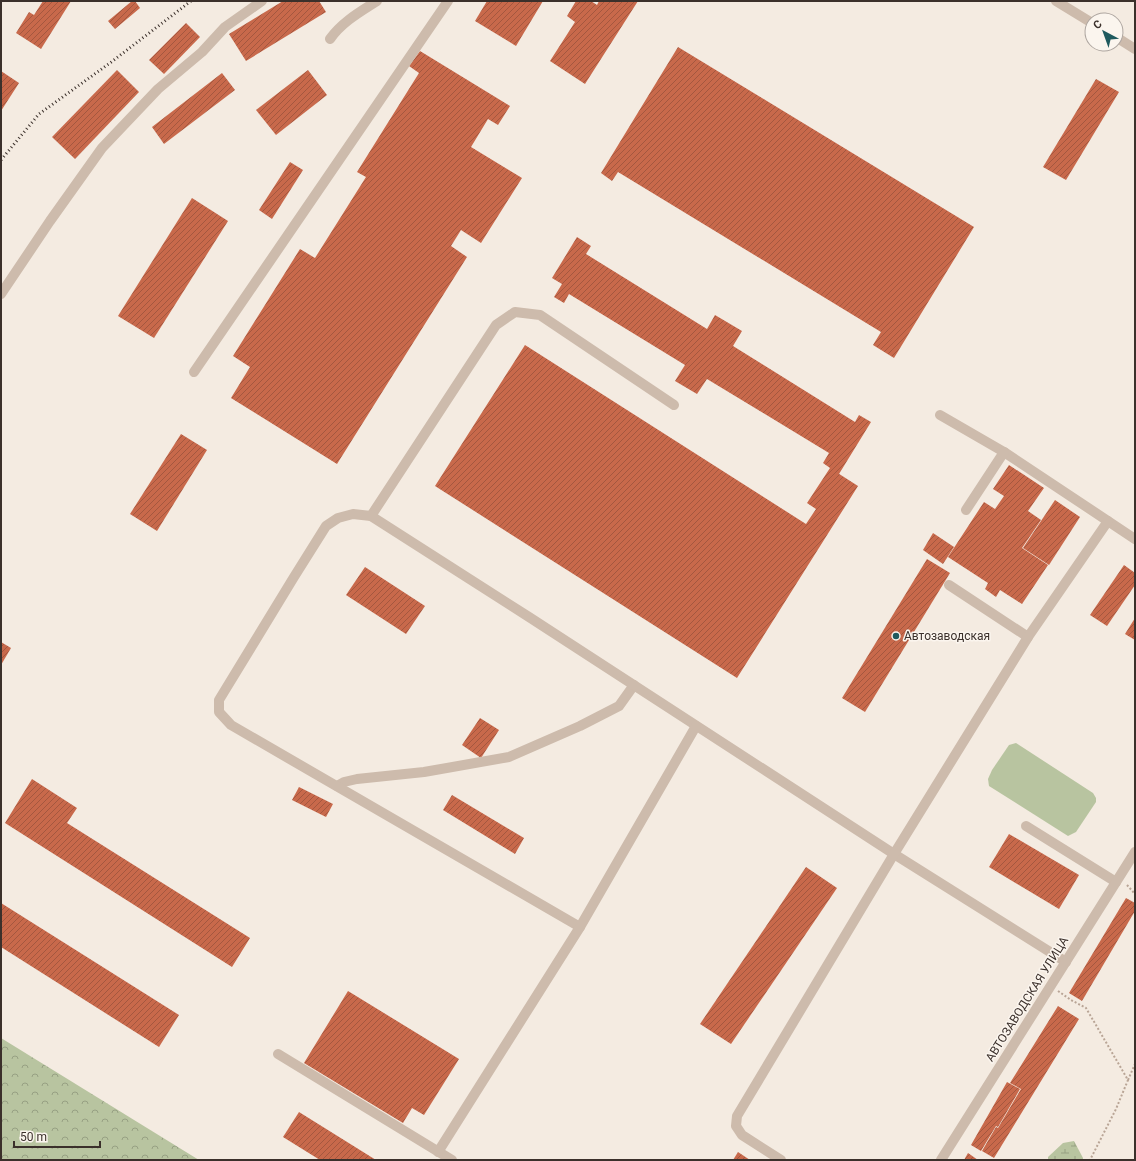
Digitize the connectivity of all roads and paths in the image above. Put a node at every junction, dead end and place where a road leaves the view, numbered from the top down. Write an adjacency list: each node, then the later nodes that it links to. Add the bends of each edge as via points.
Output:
1 (262, 1): 9 (street, via 225,27 202,52 158,89 102,148)
2 (377, 1): 6 (street, via 352,17)
3 (448, 1): 10 (street)
4 (1056, 1): 5 (street)
5 (1084, 18)
6 (330, 39)
7 (1124, 43): 8 (street)
8 (1135, 49)
9 (1, 294)
10 (194, 372)
11 (674, 405): 15 (street, via 540,315 515,312 496,325)
12 (940, 415): 13 (street)
13 (1004, 452): 14 (street); 16 (street)
14 (966, 510)
15 (371, 516): 20 (street); 22 (street, via 353,514 338,518 326,526 219,700 219,712 231,725)
16 (1108, 521): 17 (street); 19 (street)
17 (1135, 539)
18 (949, 586): 19 (street)
19 (1028, 637): 25 (street)
20 (634, 686): 21 (street); 22 (street, via 619,706 508,757 424,772 356,779)
21 (696, 726): 25 (street); 27 (street)
22 (338, 786): 27 (street)
23 (1026, 826): 26 (street)
24 (1135, 852): 26 (street, АВТОЗАВОДСКАЯ УЛИЦА)
25 (894, 854): 28 (street); 35 (street, via 737,1116 736,1126 742,1135)
26 (1116, 882): 28 (street, АВТОЗАВОДСКАЯ УЛИЦА)
27 (580, 927): 33 (street)
28 (1066, 962): 29 (street, АВТОЗАВОДСКАЯ УЛИЦА)
29 (1051, 986): 32 (path, via 1086,1008); 36 (street, АВТОЗАВОДСКАЯ УЛИЦА)
30 (278, 1054): 33 (street)
31 (1135, 1064): 32 (path)
32 (1128, 1080): 37 (path)
33 (438, 1152): 34 (street)
34 (452, 1160)
35 (781, 1160)
36 (940, 1160)
37 (1090, 1160)

